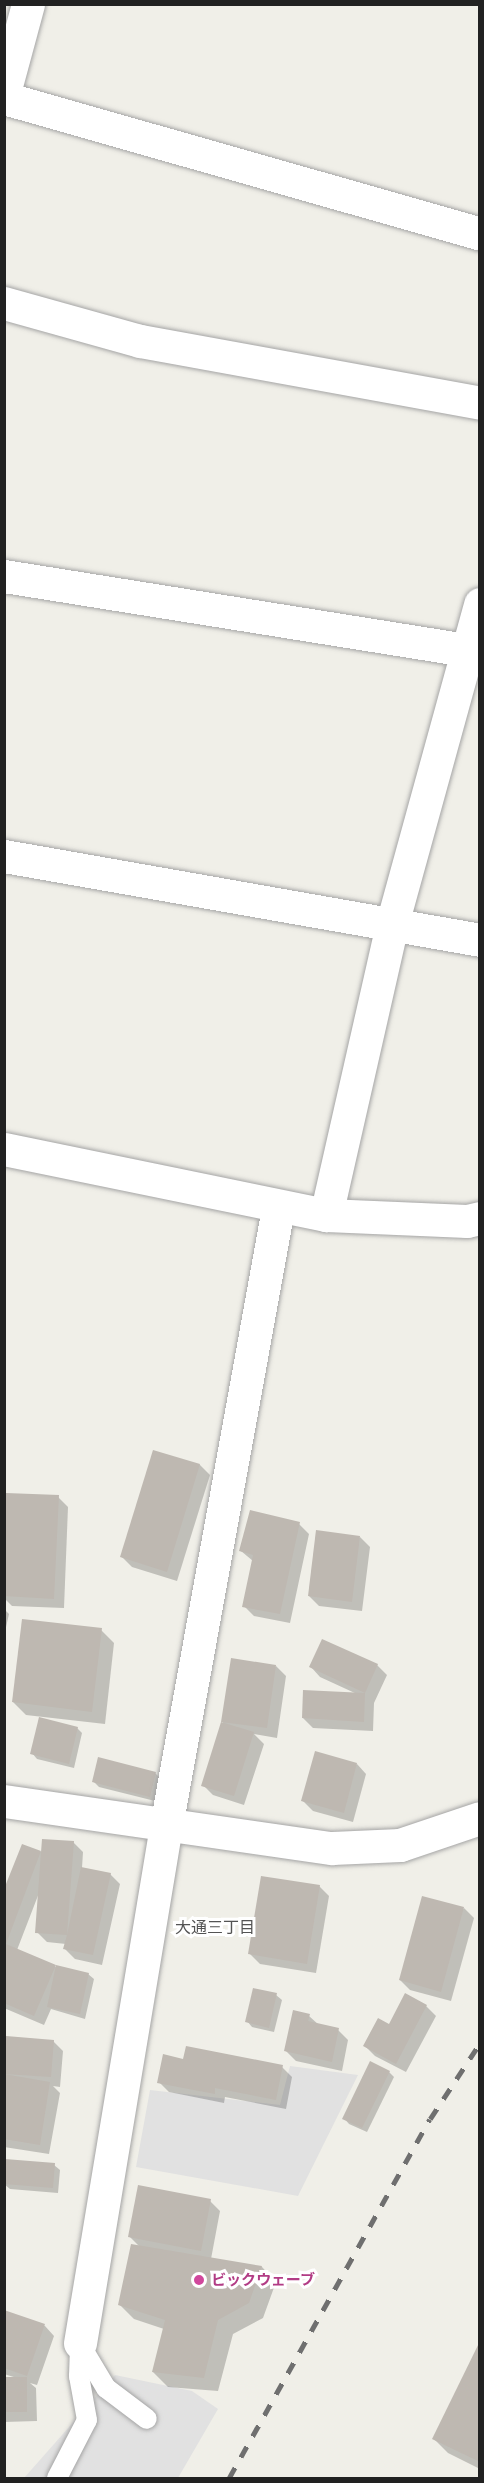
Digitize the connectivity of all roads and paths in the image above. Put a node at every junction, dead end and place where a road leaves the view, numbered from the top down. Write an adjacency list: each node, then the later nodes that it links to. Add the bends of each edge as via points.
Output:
1 (28, 4): 2 (street)
2 (4, 93)
3 (4, 98): 4 (street)
4 (480, 234)
5 (4, 303): 6 (street, via 140,341)
6 (480, 403)
7 (4, 576): 9 (street)
8 (480, 604): 9 (street)
9 (473, 651): 11 (street)
10 (4, 856): 11 (street)
11 (392, 924): 12 (street); 15 (street)
12 (480, 940)
13 (4, 1149): 14 (street)
14 (278, 1208): 15 (street); 19 (street)
15 (327, 1215): 16 (street, via 467,1221)
16 (480, 1218)
17 (4, 1802): 19 (street)
18 (480, 1818): 19 (street, via 400,1845 368,1849 332,1848)
19 (166, 1826): 20 (street)
20 (80, 2343): 21 (lane, via 106,2388); 22 (lane, via 79,2376 87,2420)
21 (147, 2419)
22 (57, 2478)

